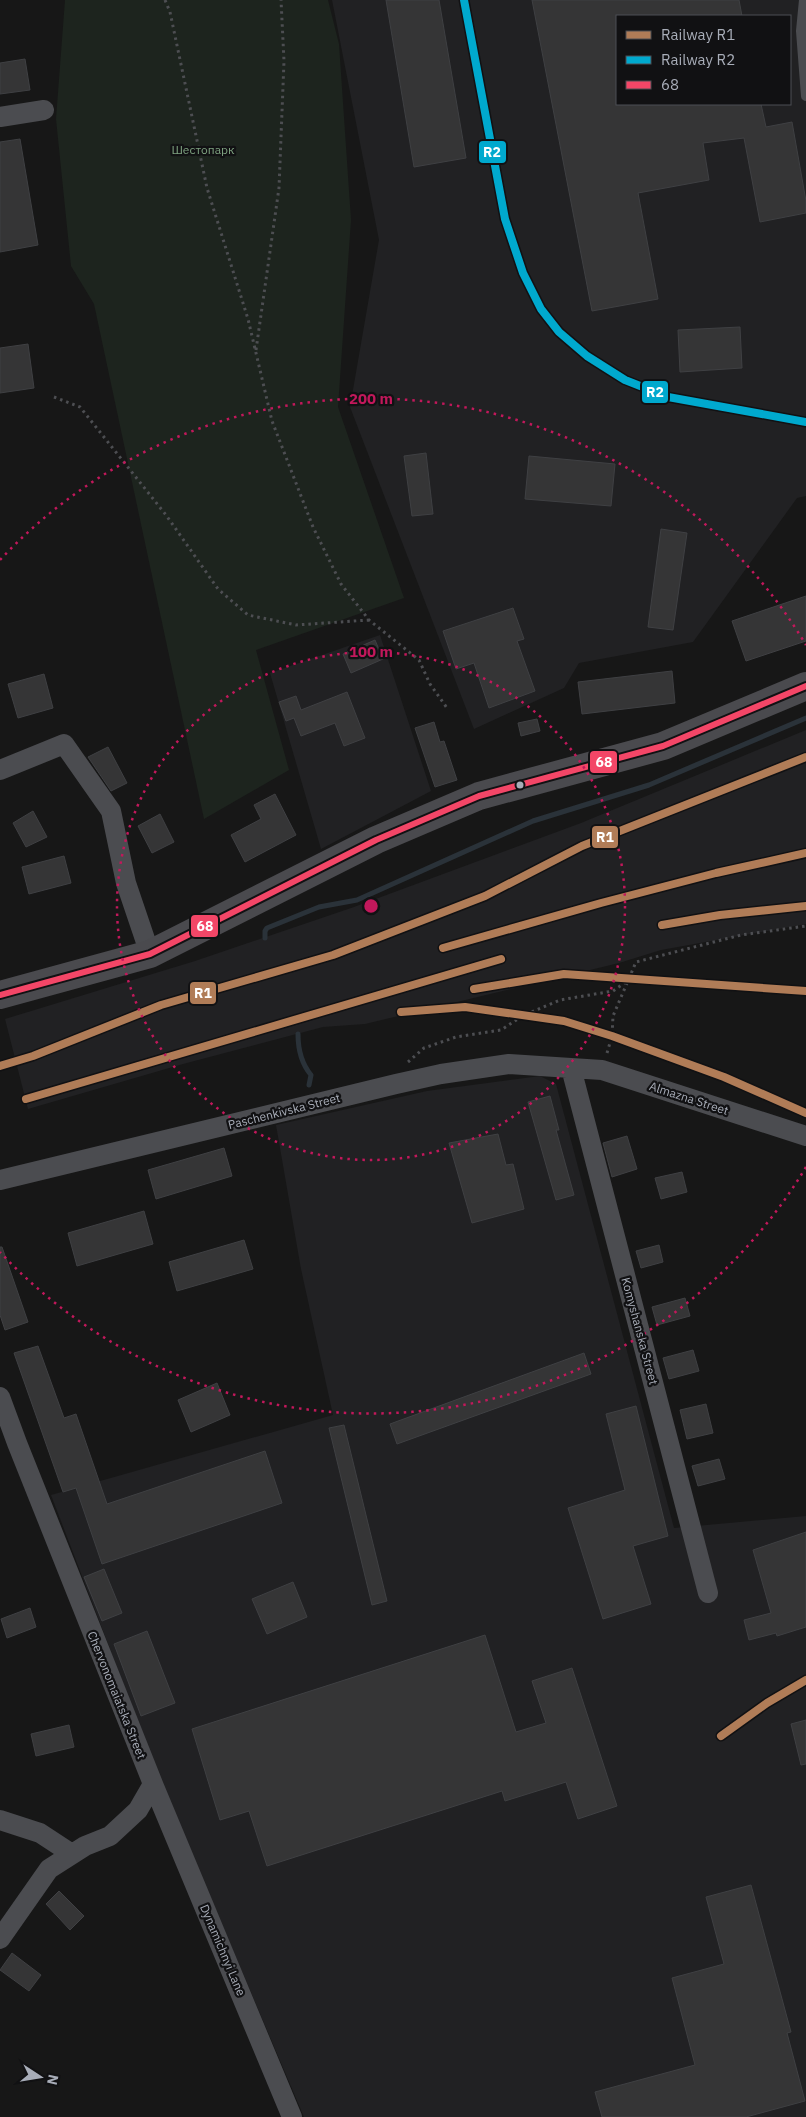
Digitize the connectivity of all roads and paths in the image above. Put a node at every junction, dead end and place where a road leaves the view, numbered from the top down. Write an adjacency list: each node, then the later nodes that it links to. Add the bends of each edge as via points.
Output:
1 (165, 0): 7 (path, via 207,188 248,319)
2 (281, 0): 7 (path, via 284,61 279,188)
3 (804, 0): 4 (lane, via 801,31)
4 (806, 96)
5 (44, 110): 6 (street)
6 (0, 117)
7 (255, 353): 9 (path, via 272,421 313,527 342,584)
8 (54, 397): 9 (path, via 80,407 166,515 218,589 248,616 296,625)
9 (369, 620): 11 (path, via 419,660 430,684)
10 (806, 686): 14 (street, via 664,746 479,796 376,840)
11 (447, 708)
12 (0, 770): 14 (street, via 64,744 111,811 126,882)
13 (806, 926): 15 (path, via 741,935 636,962)
14 (150, 954): 16 (street)
15 (630, 979): 18 (path, via 613,1016 612,1036); 19 (path, via 613,991 560,1000 524,1015 501,1030 424,1048 404,1066)
16 (0, 995)
17 (571, 1068): 18 (street, Almazna Street); 19 (street, Paschenkivska Street, via 509,1064); 23 (street, Komyshanska Street)
18 (602, 1070): 20 (street, Almazna Street)
19 (396, 1084): 21 (street, Paschenkivska Street)
20 (806, 1136)
21 (0, 1180)
22 (0, 1397): 24 (street, Chervonomaiatska Street)
23 (708, 1593)
24 (153, 1784): 26 (street, via 138,1810 110,1836); 28 (street, Dynamichnyi Lane)
25 (0, 1820): 26 (street, via 40,1832)
26 (72, 1854): 27 (street, via 49,1869)
27 (0, 1939)
28 (292, 2117)

